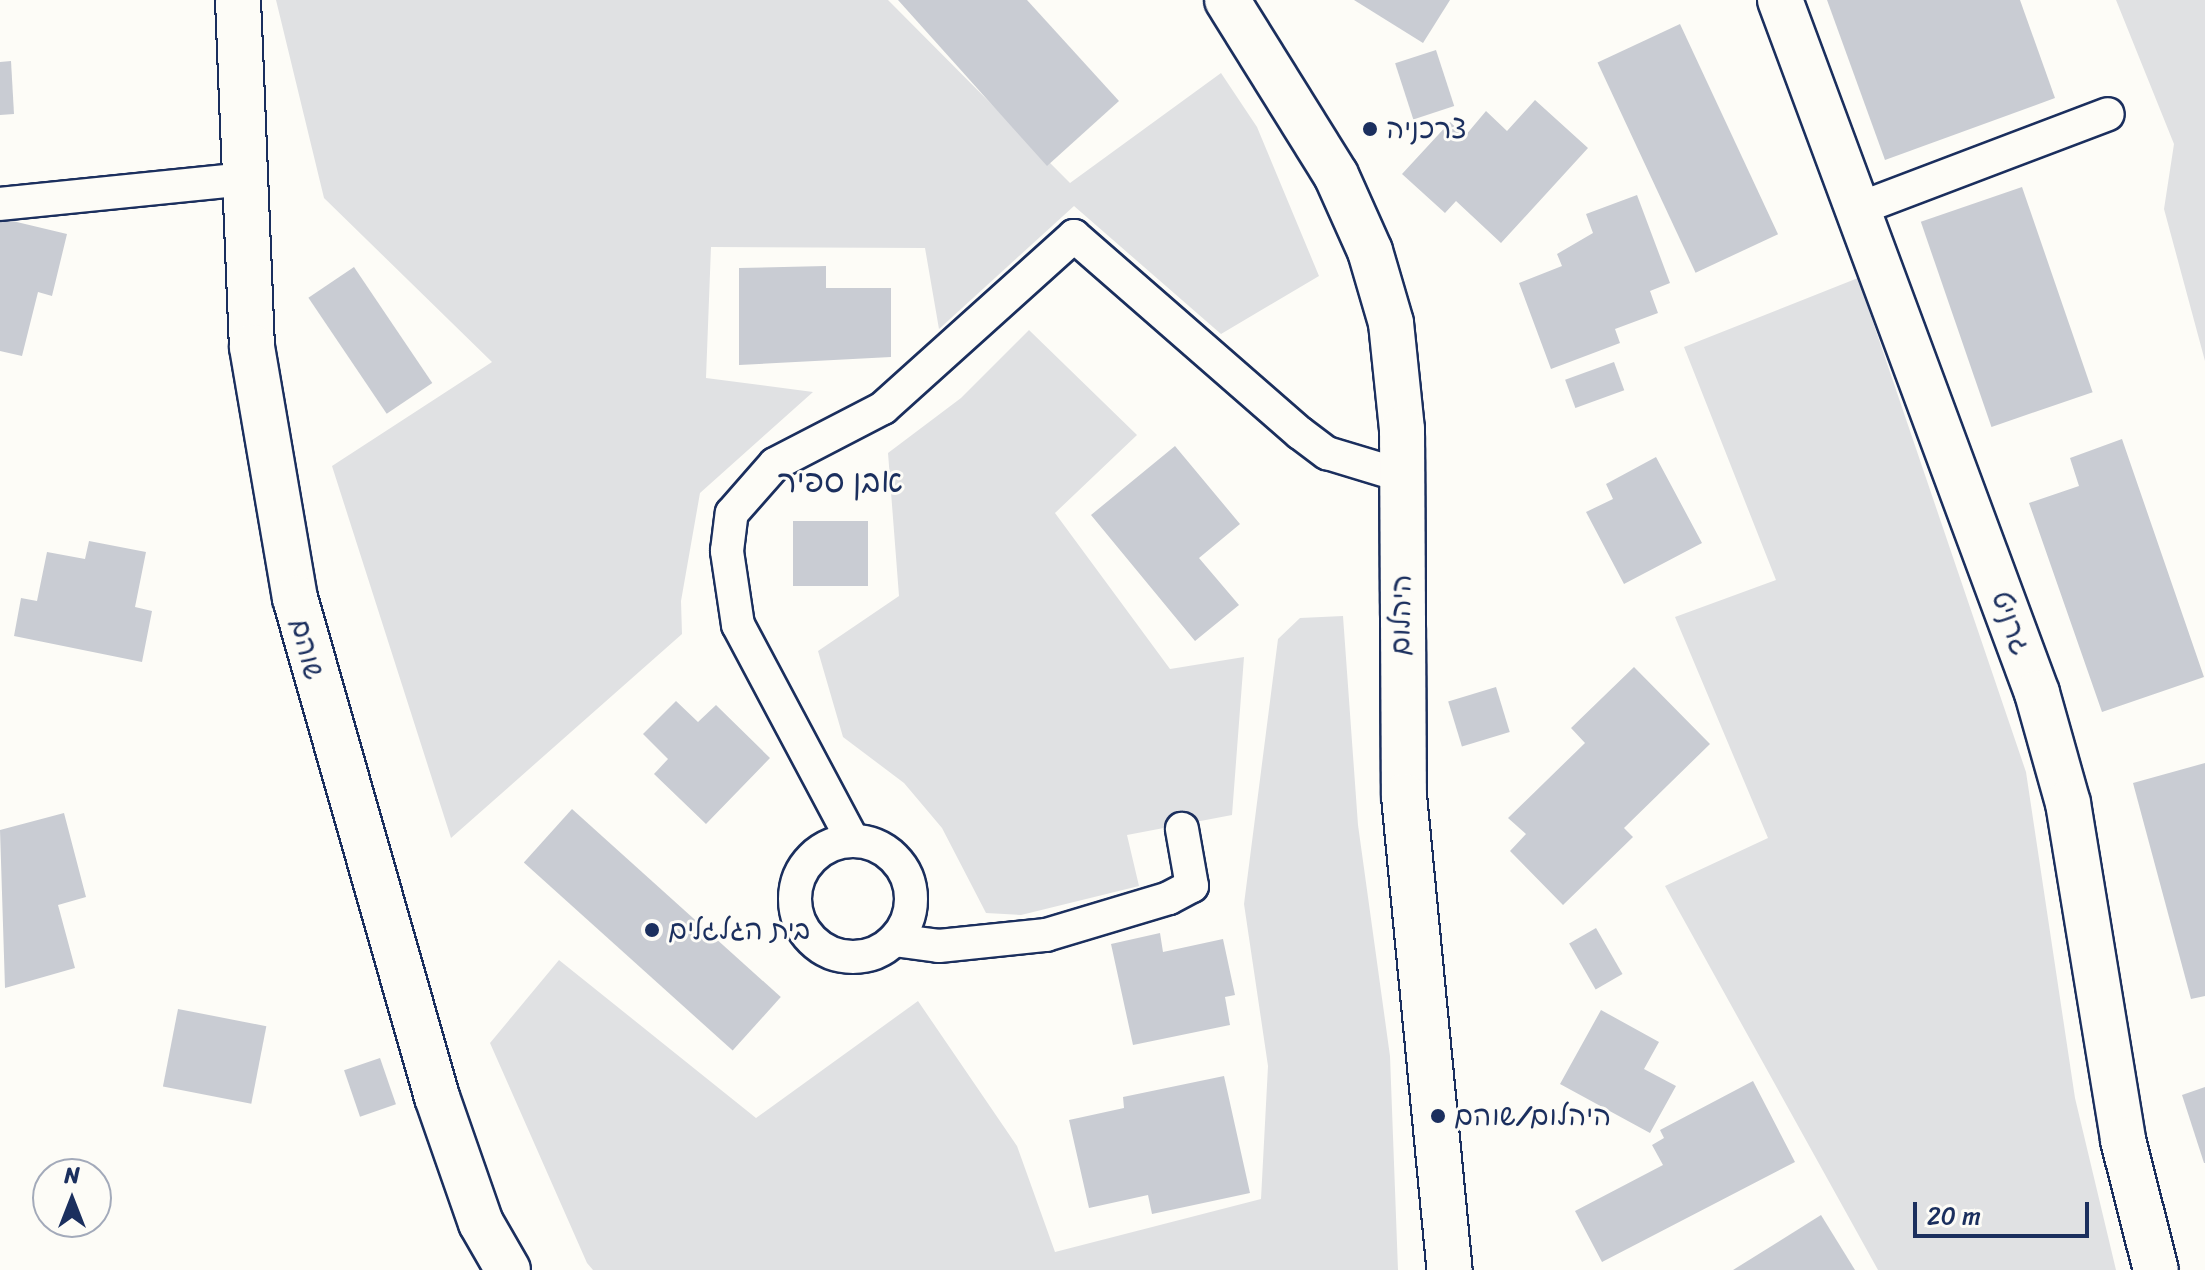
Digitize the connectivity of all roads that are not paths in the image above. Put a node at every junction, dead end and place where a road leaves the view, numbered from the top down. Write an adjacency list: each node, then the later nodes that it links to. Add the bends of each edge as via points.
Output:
1 (238, 0): 5 (street, שוהם)
2 (1227, 0): 8 (street, היהלום, via 1313,133 1370,251 1396,358)
3 (1780, 0): 7 (street, גרניט)
4 (2108, 114): 7 (lane)
5 (245, 179): 6 (lane); 12 (street, שוהם, via 255,373 304,636 437,1097 481,1223)
6 (0, 204)
7 (1858, 209): 14 (street, גרניט, via 2045,721 2068,803 2123,1140)
8 (1403, 476): 10 (lane, via 1327,453 1074,236 883,408 775,464 732,513 727,551 738,625); 13 (street, היהלום, via 1404,796)
9 (1182, 829): 11 (lane, via 1192,886 1169,898 1046,935 939,946)
10 (853, 841): 11 (lane, via 880,847 905,873 911,908); 11 (lane, via 827,847 807,865 796,889 798,917 813,940 835,954 872,954)
11 (894, 940)
12 (508, 1270)
13 (1450, 1270)
14 (2156, 1270)

